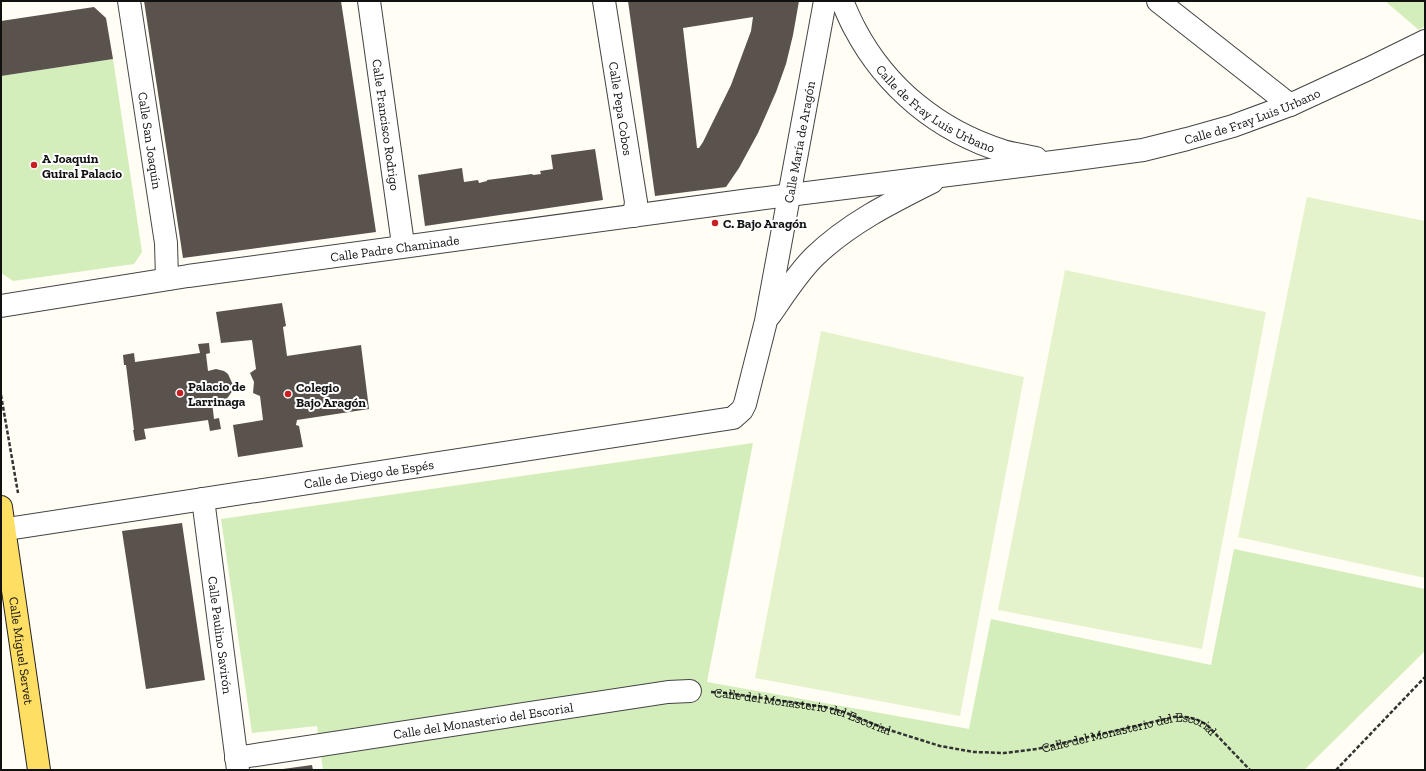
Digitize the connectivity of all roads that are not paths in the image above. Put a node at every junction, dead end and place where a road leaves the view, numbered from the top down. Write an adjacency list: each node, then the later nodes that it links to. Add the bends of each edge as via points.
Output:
1 (129, 1): 14 (street, Calle San Joaquín, via 166,243)
2 (369, 1): 13 (street, Calle Francisco Rodrigo, via 402,237)
3 (604, 1): 12 (street, Calle Pepa Cobos, via 636,202)
4 (825, 1): 11 (street, Calle María de Aragón)
5 (842, 1): 9 (street, Calle de Fray Luis Urbano, via 854,28 892,83 944,125 998,149 1036,158)
6 (1158, 1): 8 (street)
7 (1425, 41): 8 (street, Calle de Fray Luis Urbano)
8 (1290, 105): 9 (street, Calle de Fray Luis Urbano, via 1233,126 1143,150)
9 (1069, 160): 10 (street, Calle de Fray Luis Urbano)
10 (946, 174): 11 (street, Calle de Fray Luis Urbano); 16 (street, via 860,220 835,239 814,257)
11 (790, 194): 12 (street, Calle Padre Chaminade); 16 (street, Calle María de Aragón)
12 (634, 216): 13 (street, Calle Padre Chaminade)
13 (400, 248): 14 (street, Calle Padre Chaminade)
14 (167, 279): 15 (street, Calle Padre Chaminade)
15 (1, 306)
16 (766, 321): 17 (street, Calle María de Aragón, via 745,404)
17 (733, 418): 18 (street, Calle de Diego de Espés)
18 (203, 499): 20 (street, Calle de Diego de Espés); 22 (street, Calle Paulino Savirón)
19 (1, 506): 20 (main road, Calle Miguel Servet)
20 (3, 529): 23 (main road, Calle Miguel Servet)
21 (690, 691): 22 (street, Calle del Monasterio del Escorial, via 668,692)
22 (237, 764)
23 (39, 770)

